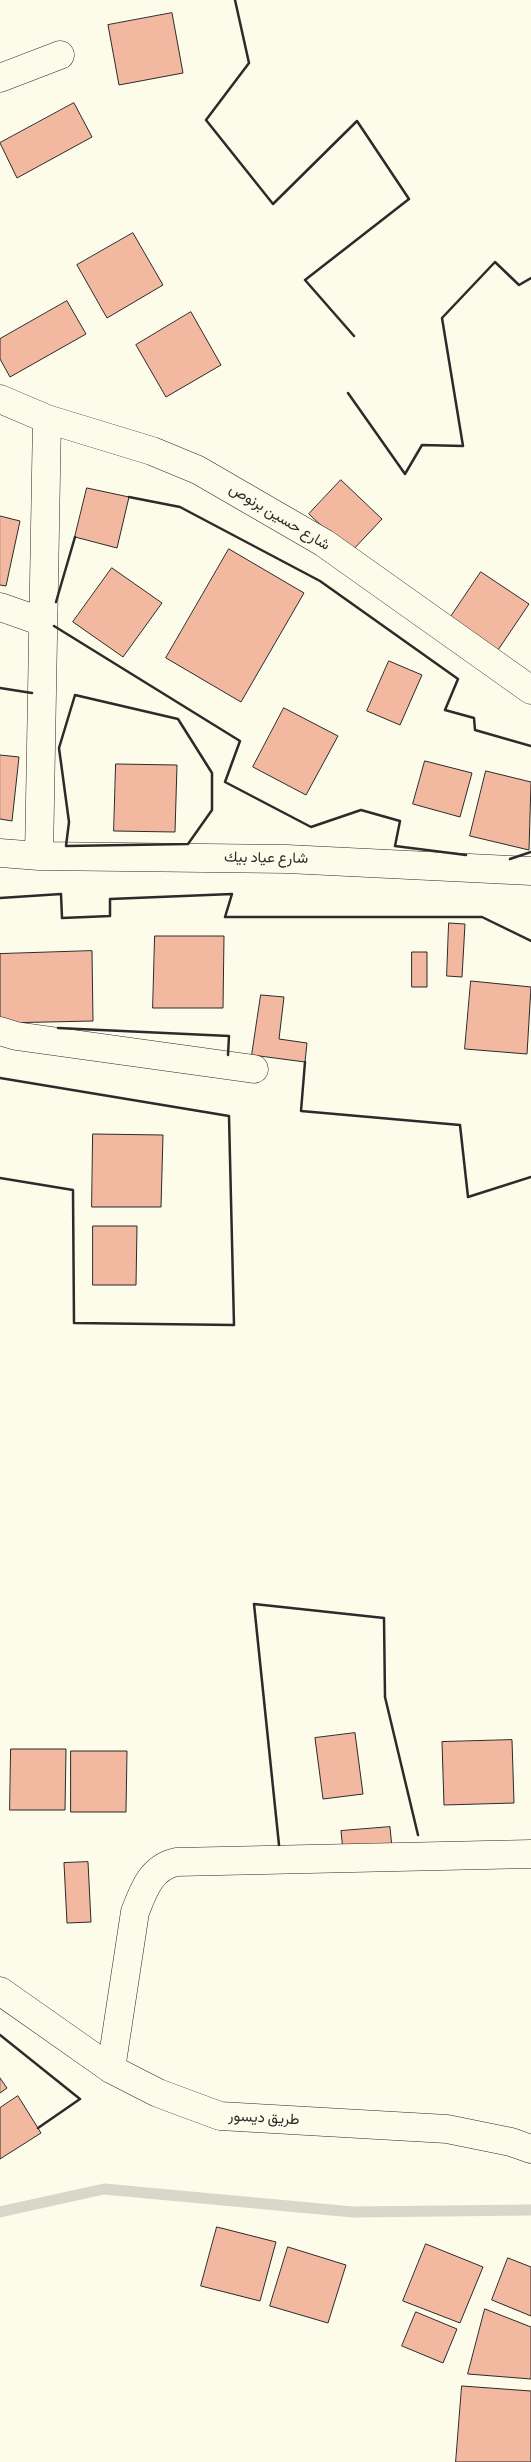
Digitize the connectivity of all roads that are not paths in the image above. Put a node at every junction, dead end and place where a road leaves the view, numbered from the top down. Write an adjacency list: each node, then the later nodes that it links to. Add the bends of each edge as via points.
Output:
1 (60, 55): 2 (street)
2 (0, 78)
3 (0, 399): 4 (street, شارع حسين برنوص)
4 (47, 419): 6 (street); 7 (street, شارع حسين برنوص, via 152,450 198,470 324,543)
5 (0, 607): 6 (street)
6 (43, 622): 9 (street)
7 (531, 690)
8 (0, 853): 9 (street, شارع عياد بيك)
9 (39, 856): 10 (street, شارع عياد بيك, via 287,859)
10 (530, 872)
11 (0, 1031): 12 (street, via 16,1036)
12 (254, 1069)
13 (531, 1854): 15 (street, via 176,1862 163,1865 152,1876 135,1912)
14 (0, 1990): 15 (street, طريق ديسور)
15 (111, 2070): 16 (street, طريق ديسور, via 158,2093 220,2116 447,2129)
16 (531, 2149)

